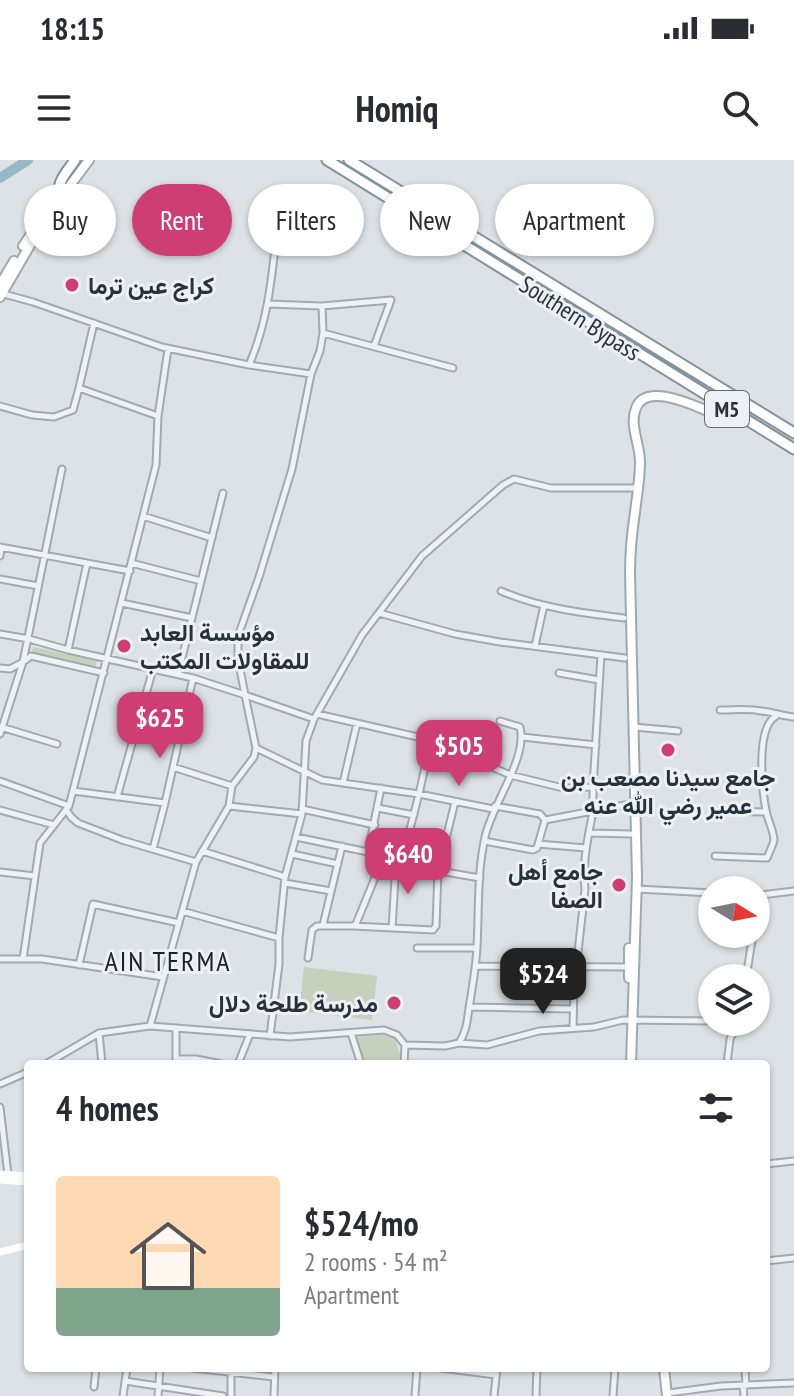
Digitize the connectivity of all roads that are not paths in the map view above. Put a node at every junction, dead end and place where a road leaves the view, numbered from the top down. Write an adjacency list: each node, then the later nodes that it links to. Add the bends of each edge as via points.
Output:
1 (75, 160): 5 (highway)
2 (89, 160): 6 (main road)
3 (327, 160): 21 (highway, Southern Bypass / M5)
4 (349, 160): 23 (highway, Southern Bypass / M5)
5 (59, 184)
6 (72, 184)
7 (24, 254): 9 (main road)
8 (274, 256): 10 (street)
9 (1, 292): 12 (street)
10 (268, 304): 11 (street); 16 (street)
11 (322, 306): 13 (street); 14 (street, via 391,300)
12 (94, 323): 15 (street); 19 (street)
13 (323, 333): 14 (street); 18 (street)
14 (374, 346): 17 (street)
15 (168, 349): 16 (street); 22 (street)
16 (249, 365): 18 (street)
17 (453, 368)
18 (311, 374): 61 (street, via 292,469 238,636)
19 (79, 388): 20 (street, via 73,410 54,417); 22 (street)
20 (0, 406)
21 (737, 414): 24 (highway, Southern Bypass / M5); 26 (main road, via 724,419 657,396 641,400 633,418 640,453)
22 (158, 416): 28 (street, via 156,465)
23 (794, 433)
24 (794, 449)
25 (62, 469): 31 (street)
26 (635, 488): 42 (street, via 551,488 514,479 422,556); 44 (main road, via 625,558); 68 (main road, via 630,557)
27 (223, 493): 29 (street)
28 (143, 516): 29 (street); 34 (street)
29 (212, 538): 37 (street)
30 (1, 547): 31 (street); 32 (street)
31 (45, 555): 33 (street); 38 (street)
32 (0, 556)
33 (87, 563): 35 (street); 49 (street)
34 (131, 563): 35 (street); 37 (street)
35 (130, 571): 40 (street)
36 (0, 579): 38 (street)
37 (201, 581): 43 (street)
38 (38, 586): 47 (street)
39 (501, 591): 41 (street)
40 (122, 603): 43 (street); 52 (street)
41 (544, 605): 44 (street); 48 (street)
42 (379, 613): 48 (street, via 455,634); 63 (street)
43 (192, 618): 58 (street)
44 (624, 618): 51 (main road)
45 (0, 626): 46 (street)
46 (0, 634): 47 (street)
47 (29, 639): 49 (street); 53 (street)
48 (535, 646): 50 (street)
49 (68, 650): 52 (street)
50 (601, 655): 51 (street); 60 (street)
51 (625, 658): 79 (main road)
52 (108, 660): 55 (street); 56 (street)
53 (23, 662): 54 (street); 56 (street, via 31,656); 69 (street)
54 (0, 668)
55 (153, 669): 58 (street); 87 (street)
56 (104, 673): 85 (street)
57 (559, 673): 60 (street)
58 (178, 674): 59 (street)
59 (193, 678): 61 (street); 76 (street)
60 (599, 680): 74 (street)
61 (245, 695): 63 (street); 75 (street)
62 (720, 710): 64 (street, via 758,710)
63 (316, 716): 67 (street); 77 (street, via 306,741)
64 (776, 716): 65 (street); 99 (street, via 767,726 761,766)
65 (794, 717)
66 (500, 721): 71 (street, via 520,727)
67 (357, 723): 72 (street); 81 (street)
68 (633, 727): 70 (street); 125 (main road)
69 (1, 729): 73 (street)
70 (678, 731)
71 (522, 737): 74 (street); 78 (street)
72 (431, 740): 78 (street); 86 (street)
73 (57, 744)
74 (596, 745): 83 (street)
75 (256, 748): 77 (street); 82 (street)
76 (173, 767): 82 (street); 89 (street)
77 (305, 772): 81 (street); 98 (street)
78 (510, 775): 83 (street, via 563,788); 92 (street)
79 (629, 779): 83 (street); 90 (main road)
80 (0, 781): 93 (street)
81 (343, 783): 84 (street)
82 (232, 786): 91 (street)
83 (593, 787): 96 (street)
84 (381, 788): 86 (street); 94 (street)
85 (73, 791): 87 (street); 93 (street)
86 (419, 794): 88 (street); 100 (street)
87 (117, 797): 89 (street)
88 (455, 802): 92 (street); 120 (street)
89 (165, 803): 111 (street)
90 (630, 804): 96 (street); 105 (main road)
91 (229, 806): 98 (street); 112 (street)
92 (494, 807): 101 (street, via 540,814); 107 (street)
93 (68, 808): 102 (street); 111 (street, via 78,823)
94 (378, 808): 100 (street); 103 (street)
95 (0, 810): 102 (street)
96 (593, 811): 101 (street); 104 (street)
97 (720, 811): 99 (street)
98 (302, 812): 103 (street); 106 (street)
99 (766, 812): 115 (street, via 774,840 767,858)
100 (414, 815): 116 (street, via 410,829)
101 (545, 820): 108 (street)
102 (54, 825): 122 (street, via 40,843)
103 (375, 825): 113 (street)
104 (589, 833): 105 (street); 110 (street)
105 (631, 834): 144 (main road)
106 (296, 837): 109 (street); 114 (street)
107 (484, 841): 108 (street, via 533,850); 123 (street)
108 (538, 844): 110 (street)
109 (342, 846): 113 (street); 119 (street)
110 (586, 848): 143 (street)
111 (153, 849): 117 (street)
112 (202, 851): 117 (street); 124 (street)
113 (368, 852): 116 (street)
114 (292, 854): 119 (street); 124 (street)
115 (715, 856)
116 (384, 857): 118 (street); 133 (street)
117 (196, 862): 130 (street)
118 (396, 863): 120 (street); 134 (street)
119 (338, 864): 126 (street)
120 (438, 871): 123 (street); 134 (street, via 433,930)
121 (0, 872): 122 (street)
122 (35, 876): 140 (street)
123 (480, 878): 137 (street)
124 (285, 880): 126 (street); 135 (street)
125 (637, 889): 128 (street); 144 (main road)
126 (331, 891): 132 (street)
127 (794, 891): 129 (street)
128 (698, 892)
129 (770, 894)
130 (182, 911): 131 (street); 135 (street)
131 (179, 923): 141 (street, via 93,904); 145 (street)
132 (323, 925): 133 (street); 138 (street, via 312,930)
133 (353, 926): 134 (street)
134 (392, 928)
135 (279, 938): 156 (street)
136 (417, 948): 137 (street)
137 (477, 948): 142 (street)
138 (308, 958)
139 (0, 959): 140 (street)
140 (23, 959): 141 (street)
141 (79, 965): 145 (street)
142 (476, 966): 143 (street); 146 (street)
143 (577, 966): 144 (street); 147 (street)
144 (632, 967): 148 (main road)
145 (163, 977): 150 (street)
146 (469, 1007): 147 (street); 158 (street)
147 (572, 1009): 151 (street)
148 (630, 1020): 149 (street); 151 (street); 166 (main road)
149 (698, 1021)
150 (150, 1026): 152 (street); 153 (street)
151 (573, 1027): 158 (street, via 487,1045)
152 (176, 1028): 155 (street); 162 (street)
153 (99, 1033): 160 (street); 161 (street)
154 (351, 1033): 156 (street); 159 (street, via 384,1030); 164 (street)
155 (250, 1034): 156 (street); 163 (street)
156 (270, 1036)
157 (732, 1036): 167 (street)
158 (459, 1043): 159 (street)
159 (405, 1045): 165 (street)
160 (53, 1060)
161 (102, 1060)
162 (176, 1060)
163 (240, 1060)
164 (360, 1060)
165 (404, 1060)
166 (629, 1060)
167 (727, 1060)
168 (24, 1074): 169 (street)
169 (0, 1084)
170 (0, 1107): 173 (street)
171 (794, 1161): 172 (street)
172 (770, 1164)
173 (3, 1176): 174 (street); 175 (street)
174 (24, 1176)
175 (24, 1181)
176 (24, 1246): 177 (street)
177 (0, 1252)
178 (794, 1258): 179 (street)
179 (770, 1261)
180 (96, 1372): 197 (street)
181 (126, 1372): 193 (street)
182 (160, 1372): 195 (street)
183 (232, 1372): 202 (street)
184 (239, 1372): 192 (street)
185 (275, 1372): 192 (street)
186 (417, 1372): 204 (street)
187 (497, 1372): 205 (street)
188 (537, 1372): 206 (street)
189 (615, 1372): 207 (street)
190 (662, 1372): 198 (main road)
191 (745, 1372): 196 (street)
192 (274, 1377): 203 (street)
193 (125, 1381): 195 (street); 199 (street)
194 (794, 1383): 196 (street)
195 (159, 1386): 200 (street); 201 (street)
196 (745, 1386): 198 (street); 208 (street)
197 (94, 1387)
198 (666, 1394)
199 (123, 1396)
200 (158, 1396)
201 (223, 1396)
202 (231, 1396)
203 (274, 1396)
204 (415, 1396)
205 (494, 1396)
206 (536, 1396)
207 (613, 1396)
208 (744, 1396)

